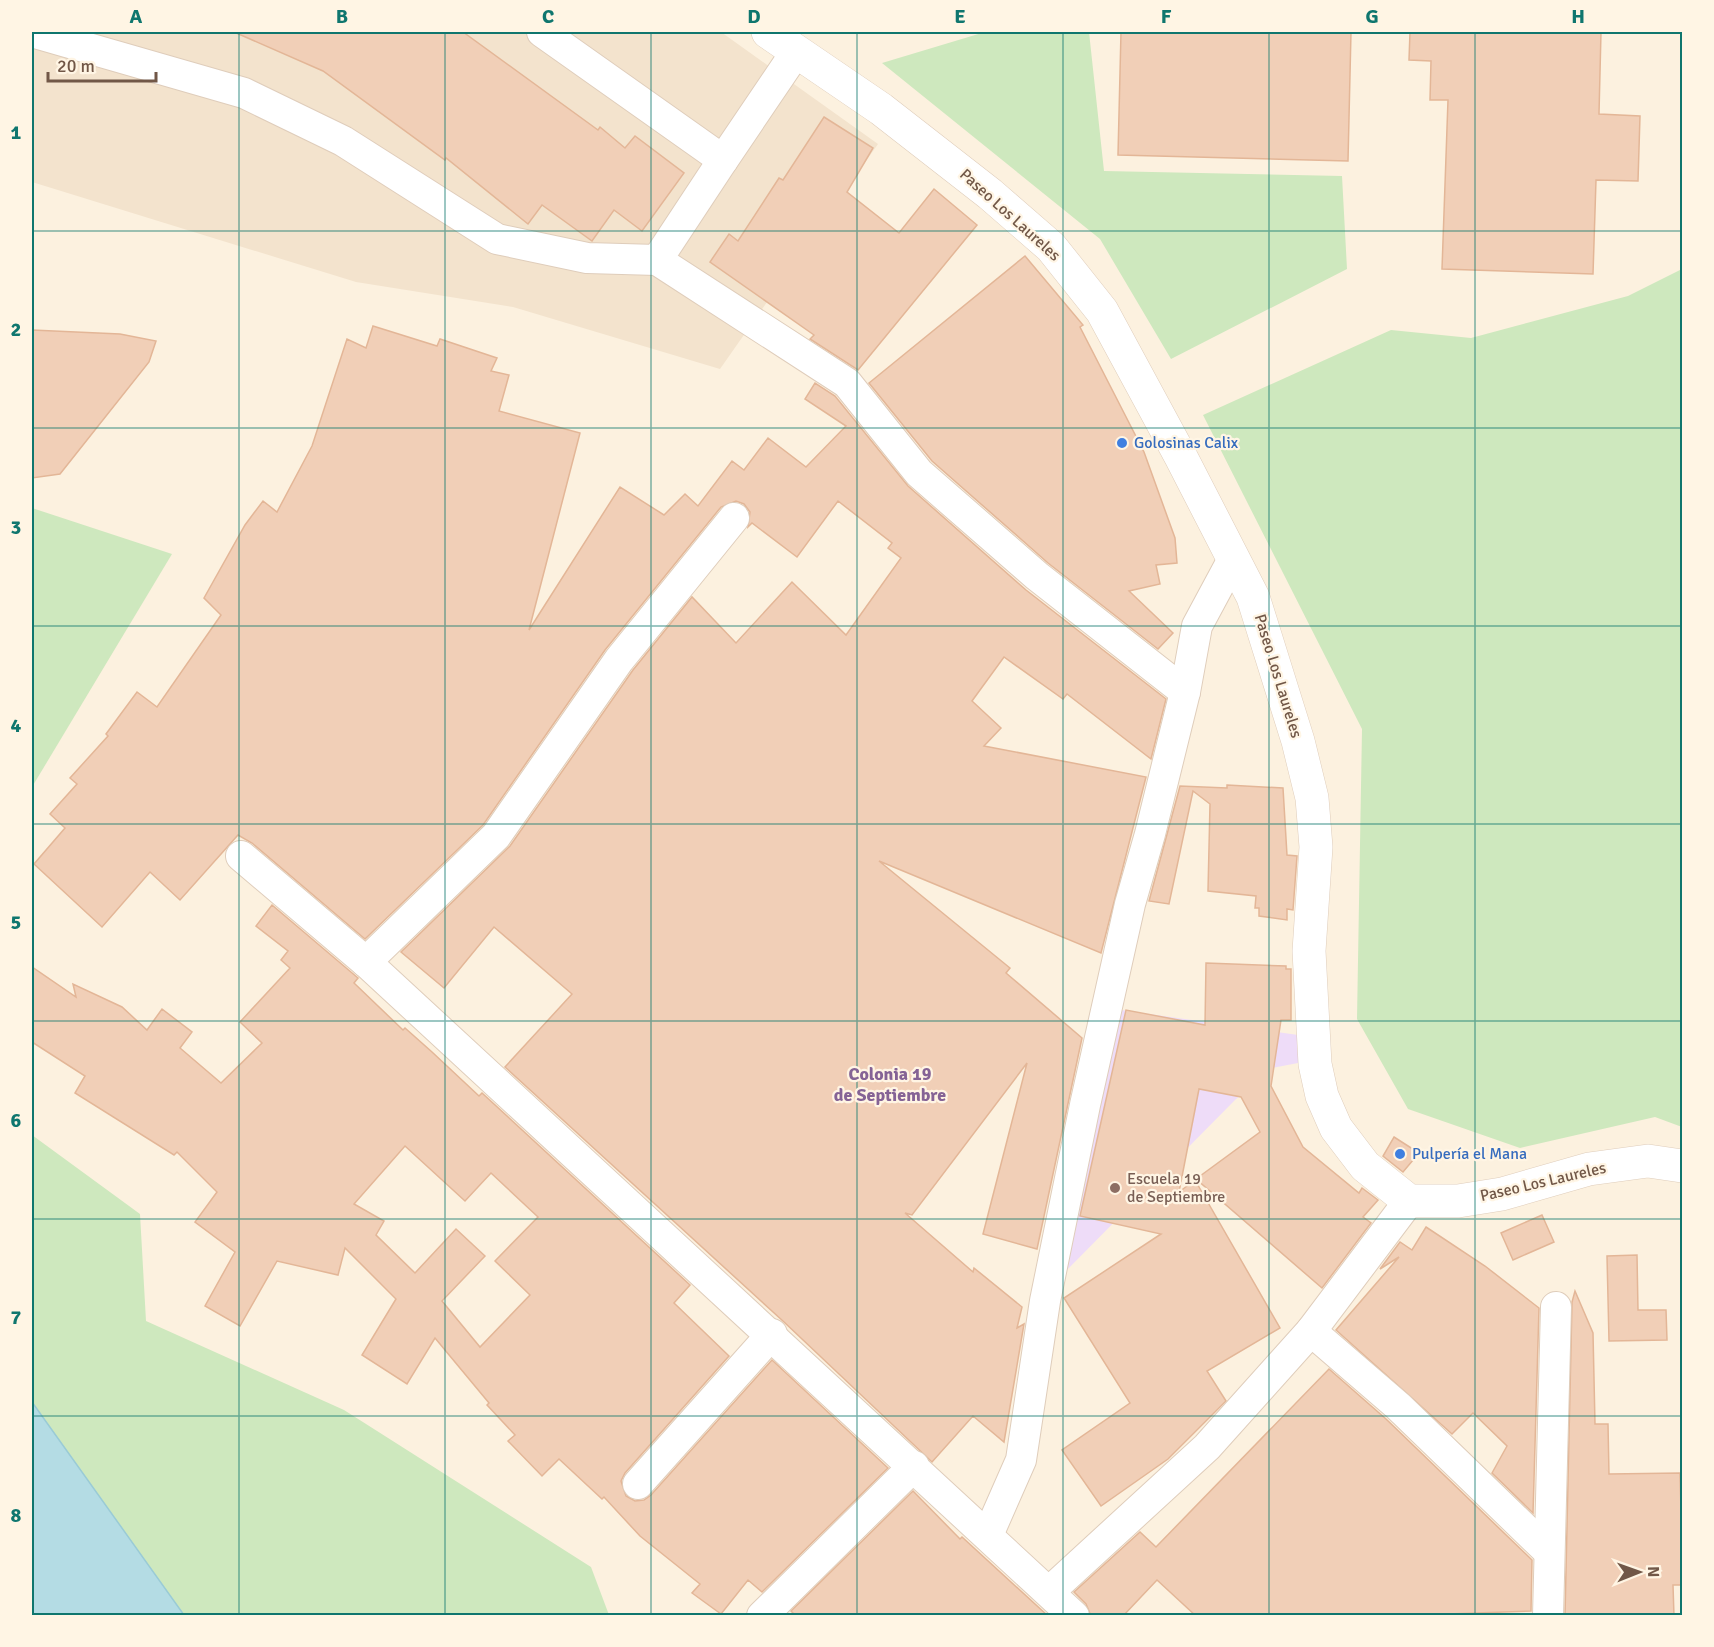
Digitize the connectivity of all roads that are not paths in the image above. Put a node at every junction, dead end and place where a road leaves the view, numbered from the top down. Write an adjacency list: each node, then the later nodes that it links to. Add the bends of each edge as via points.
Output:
1 (32, 32): 6 (street, via 244,93 343,141 497,239 587,258)
2 (542, 32): 5 (street)
3 (768, 32): 4 (street, Paseo Los Laureles)
4 (796, 52): 5 (street); 8 (street, Paseo Los Laureles, via 881,109 1051,247 1102,311)
5 (723, 160): 6 (street)
6 (657, 260): 9 (street, via 847,383 919,473 1037,576)
7 (734, 518): 11 (street, via 619,660 496,836)
8 (1233, 559): 9 (street, via 1197,626); 13 (street, Paseo Los Laureles, via 1253,597 1277,667 1312,798 1315,868 1309,951 1315,1064 1322,1096 1336,1128 1365,1166)
9 (1185, 692): 19 (street, via 1130,904 1085,1105 1045,1300 1021,1460)
10 (242, 856): 11 (street)
11 (366, 962): 16 (street)
12 (1680, 1172): 13 (street, Paseo Los Laureles, via 1648,1161 1589,1169 1502,1194 1458,1201)
13 (1408, 1201): 15 (street)
14 (1556, 1307): 20 (street)
15 (1311, 1331): 20 (street, via 1398,1406); 21 (street, via 1207,1447)
16 (772, 1334): 17 (street); 18 (street)
17 (914, 1466): 19 (street); 22 (street)
18 (638, 1484)
19 (988, 1535): 21 (street)
20 (1550, 1552): 24 (street)
21 (1049, 1593): 23 (street)
22 (762, 1616)
23 (1074, 1616)
24 (1548, 1616)

